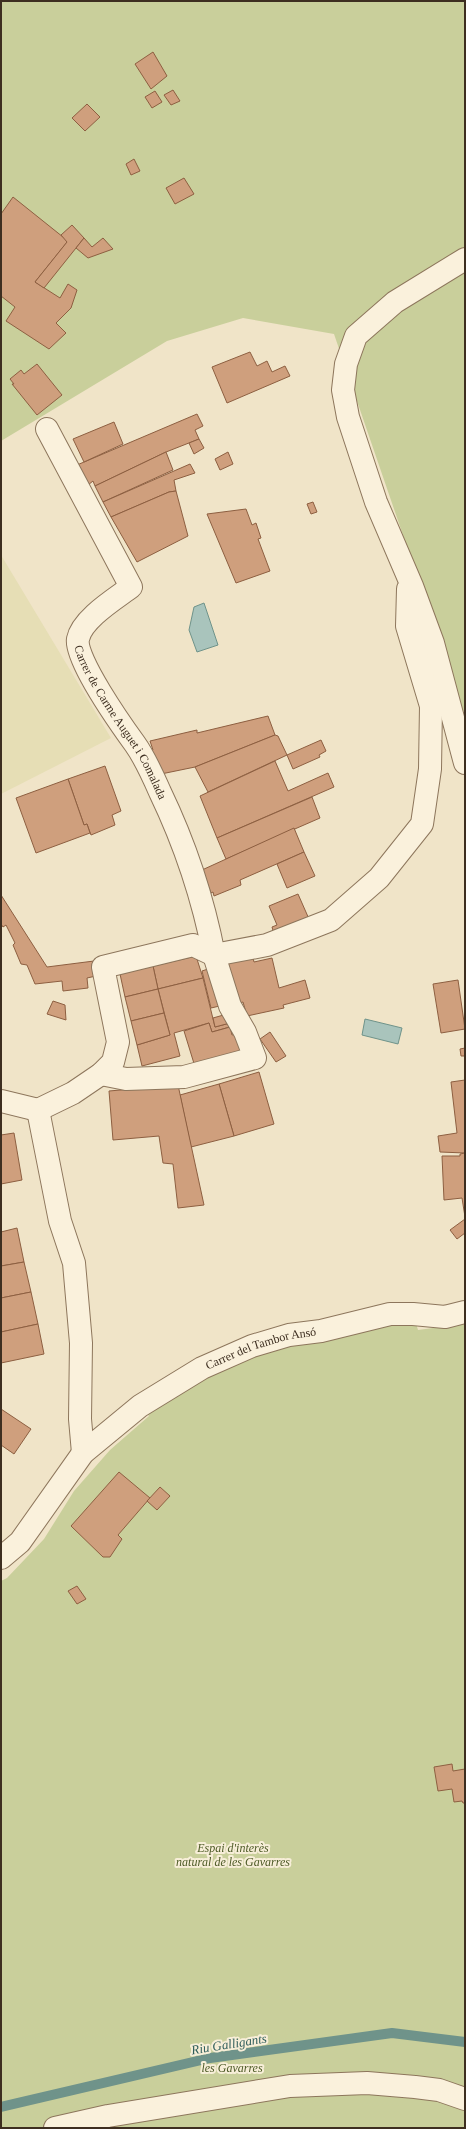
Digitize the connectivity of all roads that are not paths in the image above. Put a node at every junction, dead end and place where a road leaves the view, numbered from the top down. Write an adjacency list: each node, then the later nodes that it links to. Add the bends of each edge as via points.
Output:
1 (465, 259): 3 (street, via 395,302 377,317 356,336 346,364 343,390 348,417 376,502)
2 (46, 429): 5 (street, Carrer de Carme Auguet i Comalada, via 131,587 83,625 78,639 79,653 121,726 136,745 178,829 206,914)
3 (408, 578): 4 (street, via 433,643); 5 (street, via 407,626 431,706 430,769 422,824 380,878 331,920 267,945)
4 (465, 763)
5 (214, 955): 6 (street, via 193,945 103,967 118,1042 113,1062); 6 (street, Carrer de Carme Auguet i Comalada, via 230,1006 245,1032 255,1058 184,1077 126,1079)
6 (101, 1074): 8 (street, via 73,1093)
7 (1, 1101): 8 (street)
8 (38, 1110): 10 (street, via 60,1221 74,1263 82,1343 80,1419)
9 (465, 1312): 10 (street, Carrer del Tambor Ansó, via 445,1317 390,1314 321,1331 289,1335 252,1346 202,1368 140,1406)
10 (83, 1453): 11 (street, Carrer del Tambor Ansó, via 20,1542)
11 (1, 1558)
12 (465, 2099): 13 (street, via 439,2090 381,2084 290,2086 108,2116)
13 (55, 2128)

